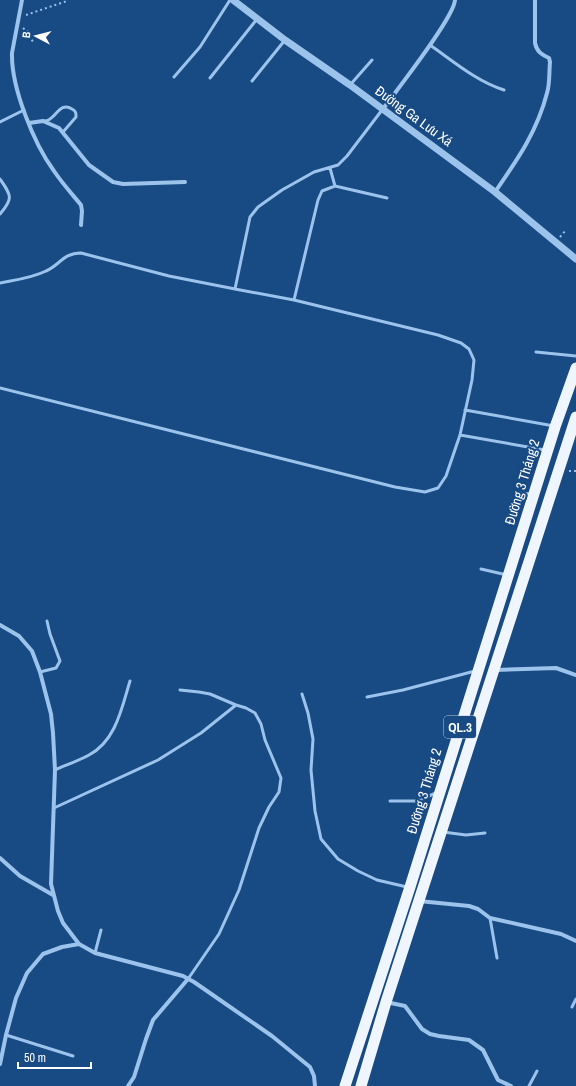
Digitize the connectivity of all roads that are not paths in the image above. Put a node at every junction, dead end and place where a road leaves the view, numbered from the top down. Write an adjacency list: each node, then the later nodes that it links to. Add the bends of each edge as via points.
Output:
1 (22, 0): 15 (street, via 12,60)
2 (230, 0): 10 (lane, via 200,47)
3 (233, 0): 6 (street, Đường Ga Lưu Xá)
4 (455, 0): 8 (street, via 453,9)
5 (535, 0): 25 (street, via 535,43 540,53 549,58 550,62 548,92 526,147)
6 (257, 19): 7 (street, Đường Ga Lưu Xá); 11 (lane)
7 (285, 40): 12 (lane); 13 (street, Đường Ga Lưu Xá)
8 (430, 45): 14 (lane, via 490,86); 16 (street)
9 (372, 60): 13 (lane)
10 (174, 77)
11 (210, 78)
12 (252, 81)
13 (350, 85): 16 (street, Đường Ga Lưu Xá)
14 (504, 90)
15 (24, 110): 18 (lane); 19 (street)
16 (382, 110): 21 (lane, via 347,156 338,165); 25 (street, Đường Ga Lưu Xá)
17 (43, 121): 19 (street); 20 (street); 20 (lane, via 50,120 63,108 74,109 76,117)
18 (0, 122)
19 (29, 123): 28 (street, via 54,171 81,205)
20 (63, 132): 23 (street, via 89,164 113,182)
21 (330, 168): 24 (lane); 31 (lane, via 314,172 282,190 258,207 250,217)
22 (0, 179): 27 (lane, via 10,195 8,204)
23 (185, 182)
24 (335, 186): 26 (lane); 32 (lane, via 322,191 318,200)
25 (495, 192): 29 (street, Đường Ga Lưu Xá)
26 (387, 198)
27 (0, 214)
28 (80, 225)
29 (576, 259)
30 (0, 283): 31 (lane, via 40,274 66,256 81,253 169,276)
31 (235, 289): 32 (lane)
32 (294, 300): 37 (lane, via 438,335 461,343 469,349 474,360)
33 (536, 352): 34 (lane)
34 (576, 356)
35 (576, 368): 39 (highway, Đường 3 Tháng 2 / QL.3)
36 (0, 388): 40 (lane, via 425,492 438,488 446,476)
37 (465, 410): 39 (lane); 40 (lane)
38 (576, 416): 49 (highway, Đường 3 Tháng 2 / QL.3)
39 (555, 426): 41 (highway, Đường 3 Tháng 2 / QL.3)
40 (460, 435): 41 (lane)
41 (548, 451): 43 (highway, Đường 3 Tháng 2 / QL.3)
42 (516, 493): 43 (lane)
43 (534, 495): 45 (highway, Đường 3 Tháng 2 / QL.3)
44 (481, 569): 45 (lane)
45 (509, 576): 48 (highway, Đường 3 Tháng 2 / QL.3)
46 (47, 621): 50 (lane, via 60,661 56,668)
47 (0, 625): 50 (street, via 19,636 32,651)
48 (479, 670): 55 (lane); 58 (highway, Đường 3 Tháng 2 / QL.3)
49 (493, 670): 51 (street, via 556,668); 61 (highway, Đường 3 Tháng 2 / QL.3)
50 (40, 672): 57 (street, via 51,714)
51 (576, 675)
52 (130, 681): 57 (lane, via 109,739 91,755)
53 (180, 690): 56 (lane, via 210,694)
54 (302, 694): 64 (lane, via 312,739 314,811 321,839 338,859 358,871 377,880)
55 (367, 697)
56 (236, 705): 60 (lane, via 201,734 158,760); 73 (lane, via 255,713 261,724 264,740 281,778 279,792 259,828 239,890 219,934)
57 (55, 770): 60 (street)
58 (440, 791): 59 (lane, via 417,801); 64 (highway, Đường 3 Tháng 2 / QL.3)
59 (390, 801)
60 (54, 808): 65 (street, via 51,884)
61 (441, 832): 62 (lane, via 466,835); 66 (highway, Đường 3 Tháng 2 / QL.3)
62 (485, 833)
63 (0, 858): 65 (street, via 20,876)
64 (410, 887): 66 (lane); 83 (highway, Đường 3 Tháng 2 / QL.3)
65 (53, 894): 70 (street, via 63,923)
66 (419, 898): 67 (street, via 469,906); 75 (highway, Đường 3 Tháng 2 / QL.3)
67 (490, 918): 69 (street, via 561,934); 72 (lane)
68 (101, 930): 71 (lane)
69 (576, 941)
70 (79, 944): 71 (street); 77 (street, via 43,954 27,973 16,998)
71 (95, 953): 73 (street)
72 (497, 958)
73 (188, 979): 81 (street, via 153,1020 134,1077); 82 (street, via 272,1036 310,1067)
74 (576, 999): 76 (lane)
75 (386, 1002): 84 (highway, Đường 3 Tháng 2 / QL.3); 85 (street, via 405,1006 422,1029 430,1034 469,1040 483,1050 498,1080)
76 (572, 1007)
77 (6, 1035): 78 (lane); 79 (street)
78 (73, 1056)
79 (0, 1064)
80 (537, 1072): 86 (lane)
81 (128, 1086)
82 (315, 1086)
83 (345, 1086)
84 (361, 1086)
85 (511, 1086)
86 (529, 1086)

